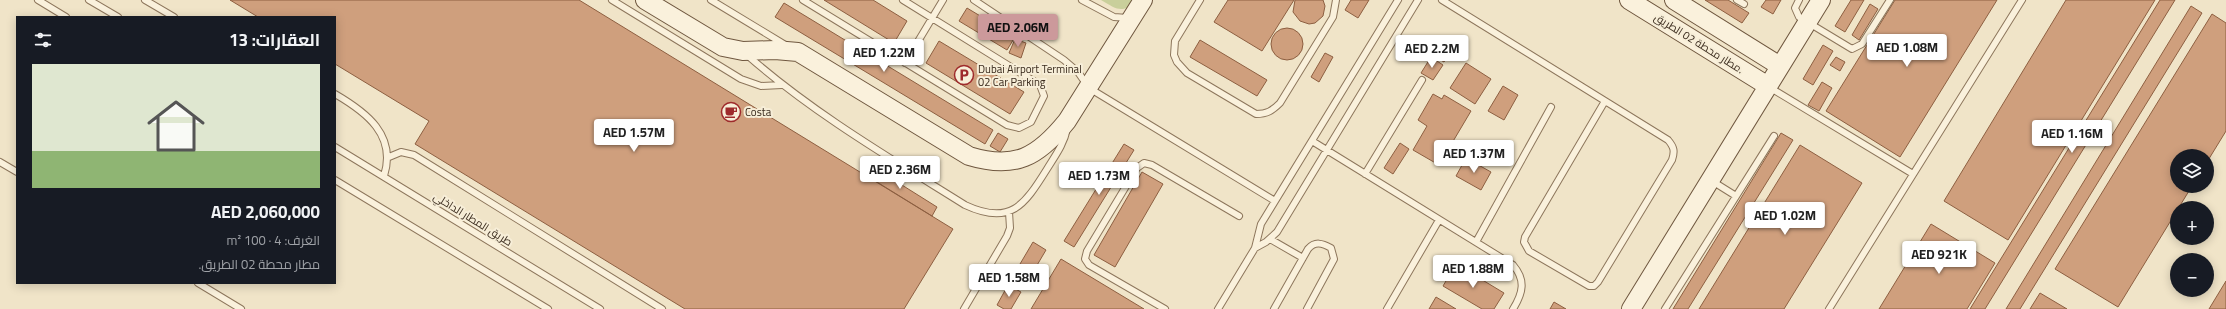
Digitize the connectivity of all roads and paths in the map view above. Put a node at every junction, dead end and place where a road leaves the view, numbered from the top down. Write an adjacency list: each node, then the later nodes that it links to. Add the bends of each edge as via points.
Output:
1 (38, 0): 26 (lane)
2 (89, 0): 27 (lane)
3 (145, 0): 28 (lane)
4 (612, 0): 37 (lane, via 741,79 761,86)
5 (645, 0): 32 (street, via 723,47)
6 (711, 0): 33 (lane)
7 (803, 0): 34 (lane)
8 (903, 0): 30 (lane)
9 (943, 0): 30 (lane)
10 (974, 0): 39 (lane, via 1064,60 1078,72)
11 (1082, 0): 29 (lane, via 1114,17)
12 (1143, 0): 29 (street)
13 (1200, 0): 14 (lane, via 1175,41 1174,55 1177,62 1187,73 1256,114 1274,110 1280,103 1333,17)
14 (1336, 0)
15 (1398, 0): 45 (lane)
16 (1418, 0): 47 (lane)
17 (1442, 0): 41 (lane)
18 (1629, 0): 38 (street, مطار محطة 02 الطريق.)
19 (1674, 0): 35 (street, مطار محطة 02 الطريق.)
20 (1737, 0): 25 (lane)
21 (1799, 0): 31 (lane, via 1795,8 1796,14)
22 (1821, 0): 31 (street)
23 (1890, 0): 31 (lane, via 1862,44 1856,48 1848,48)
24 (2022, 0): 52 (lane)
25 (1744, 4)
26 (64, 16)
27 (116, 16)
28 (172, 16)
29 (1133, 17): 39 (street)
30 (932, 18): 34 (lane); 34 (lane, via 1040,85 1044,96 1030,122 1019,128 1007,125)
31 (1808, 23): 35 (street)
32 (743, 51): 33 (street); 37 (lane)
33 (798, 52): 43 (street, via 969,156 988,162 1006,162 1038,152 1054,138)
34 (906, 62)
35 (1780, 66): 38 (street)
36 (1422, 80): 51 (lane)
37 (782, 85): 58 (lane, via 874,148 965,205 993,214)
38 (1768, 86): 52 (lane); 54 (street)
39 (1089, 88): 43 (street); 57 (lane)
40 (336, 95): 48 (lane, via 367,115 384,141)
41 (1605, 101): 41 (lane, via 1668,140 1673,145 1674,153 1598,282 1594,286 1589,286 1529,251 1524,242)
42 (1551, 107): 62 (lane)
43 (1067, 121): 58 (lane, via 1062,144 1032,192 1022,204)
44 (1774, 136): 56 (lane)
45 (1312, 141): 47 (lane); 57 (lane)
46 (336, 147): 53 (lane, طريق المطار الداخلي)
47 (1327, 150): 51 (lane); 61 (lane)
48 (388, 157): 53 (lane); 69 (lane, via 401,152 414,155)
49 (0, 162): 50 (lane)
50 (16, 171)
51 (1365, 174): 60 (lane)
52 (1913, 174): 79 (lane)
53 (384, 176): 68 (lane, طريق المطار الداخلي)
54 (1710, 180): 56 (lane); 77 (street)
55 (336, 181): 67 (lane)
56 (1736, 196): 78 (lane)
57 (1275, 201): 63 (lane, via 1258,231)
58 (1009, 212): 70 (lane, via 1010,228 1007,236)
59 (1239, 216): 71 (lane, via 1152,165 1144,163 1137,168 1087,251 1085,259 1089,265)
60 (1439, 220): 62 (lane); 75 (lane)
61 (1270, 239): 63 (lane); 64 (lane)
62 (1476, 242): 76 (lane, via 1518,271 1522,293)
63 (1255, 248): 72 (lane)
64 (1303, 258): 73 (lane); 74 (lane, via 1310,246 1318,243 1331,248 1334,256)
65 (200, 284): 66 (lane)
66 (241, 309)
67 (548, 309)
68 (600, 309)
69 (662, 309)
70 (964, 309)
71 (1165, 309)
72 (1218, 309)
73 (1274, 309)
74 (1307, 309)
75 (1388, 309)
76 (1513, 309)
77 (1631, 309)
78 (1665, 309)
79 (1830, 309)

